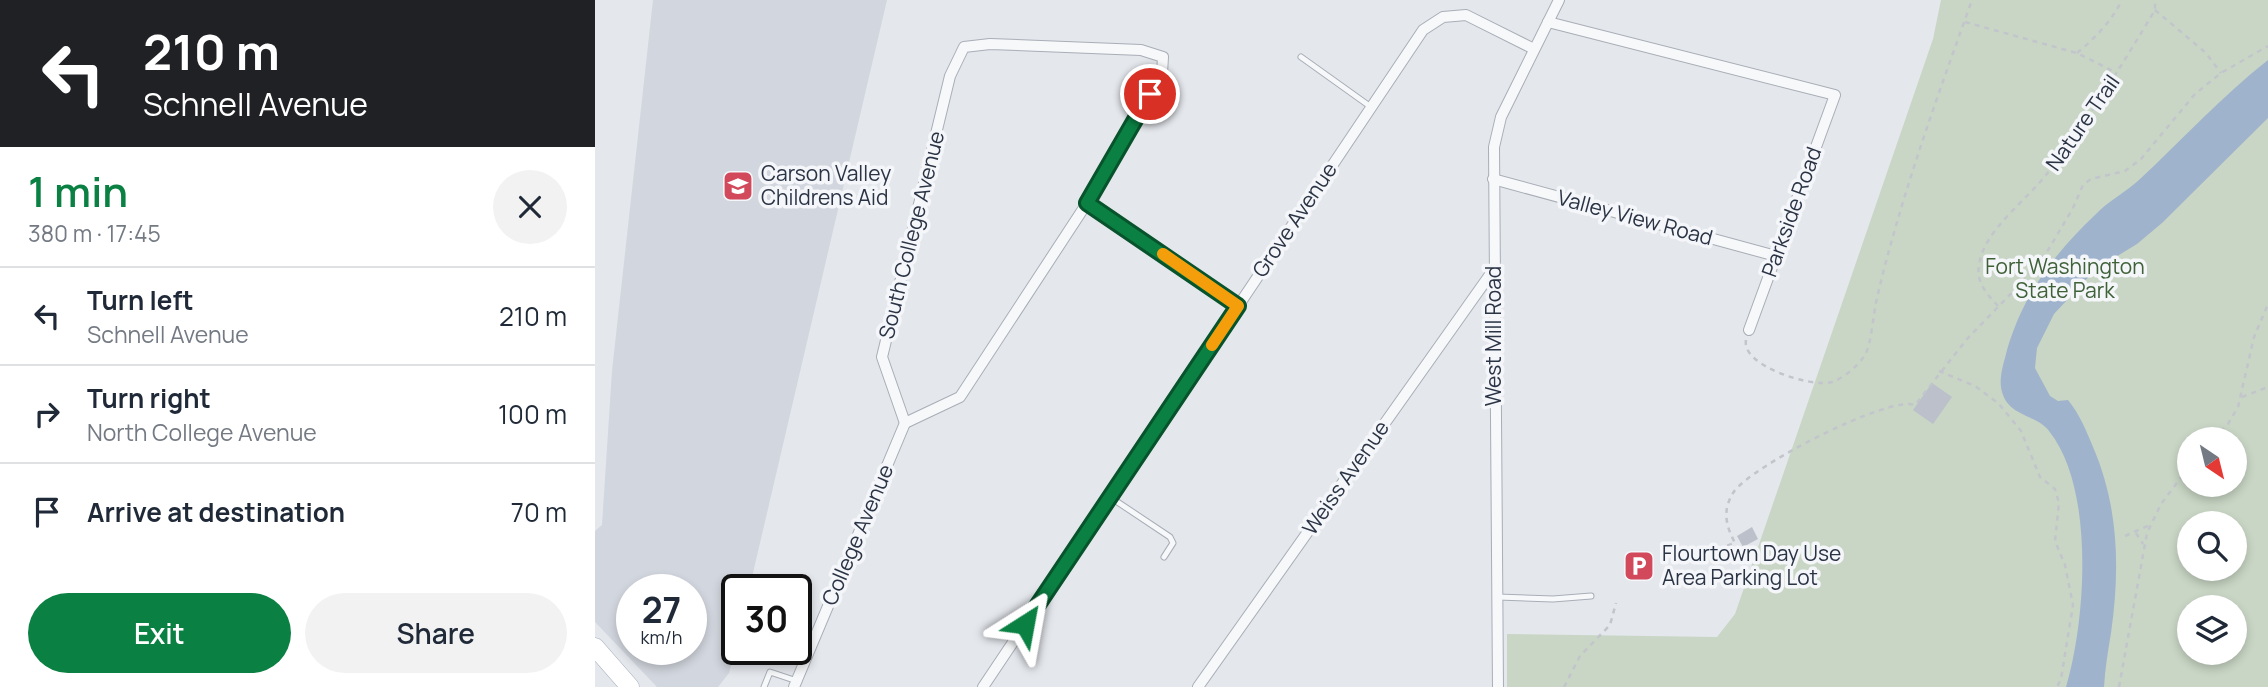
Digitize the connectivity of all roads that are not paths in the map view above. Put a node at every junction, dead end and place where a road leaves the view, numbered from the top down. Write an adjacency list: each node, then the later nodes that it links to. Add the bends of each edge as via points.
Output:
1 (1559, 0): 2 (street, West Mill Road)
2 (1548, 22): 3 (street, West Mill Road); 8 (street, Parkside Road, via 1835,95)
3 (1534, 49): 5 (street, Grove Avenue, via 1466,15 1443,17 1423,30); 6 (street, West Mill Road, via 1501,117)
4 (1301, 57): 5 (lane)
5 (1371, 107): 10 (street, Grove Avenue)
6 (1493, 179): 8 (street, Valley View Road); 9 (street, West Mill Road)
7 (1087, 203): 10 (street); 12 (street, via 960,397); 12 (street, South College Avenue, via 1162,73 1163,57 1141,50 964,47 950,76 882,357)
8 (1776, 256): 11 (street, Parkside Road)
9 (1494, 269): 16 (street, West Mill Road); 22 (street, Weiss Avenue)
10 (1238, 306): 13 (street, Grove Avenue)
11 (1749, 330)
12 (905, 423): 18 (street, College Avenue)
13 (1110, 497): 14 (lane, via 1171,537 1173,542); 21 (street, Grove Avenue)
14 (1164, 557)
15 (1591, 596): 16 (lane)
16 (1495, 597): 23 (street, West Mill Road)
17 (597, 653): 19 (main road)
18 (795, 684): 20 (lane, via 770,672)
19 (630, 687)
20 (764, 687)
21 (983, 687)
22 (1198, 687)
23 (1497, 687)

